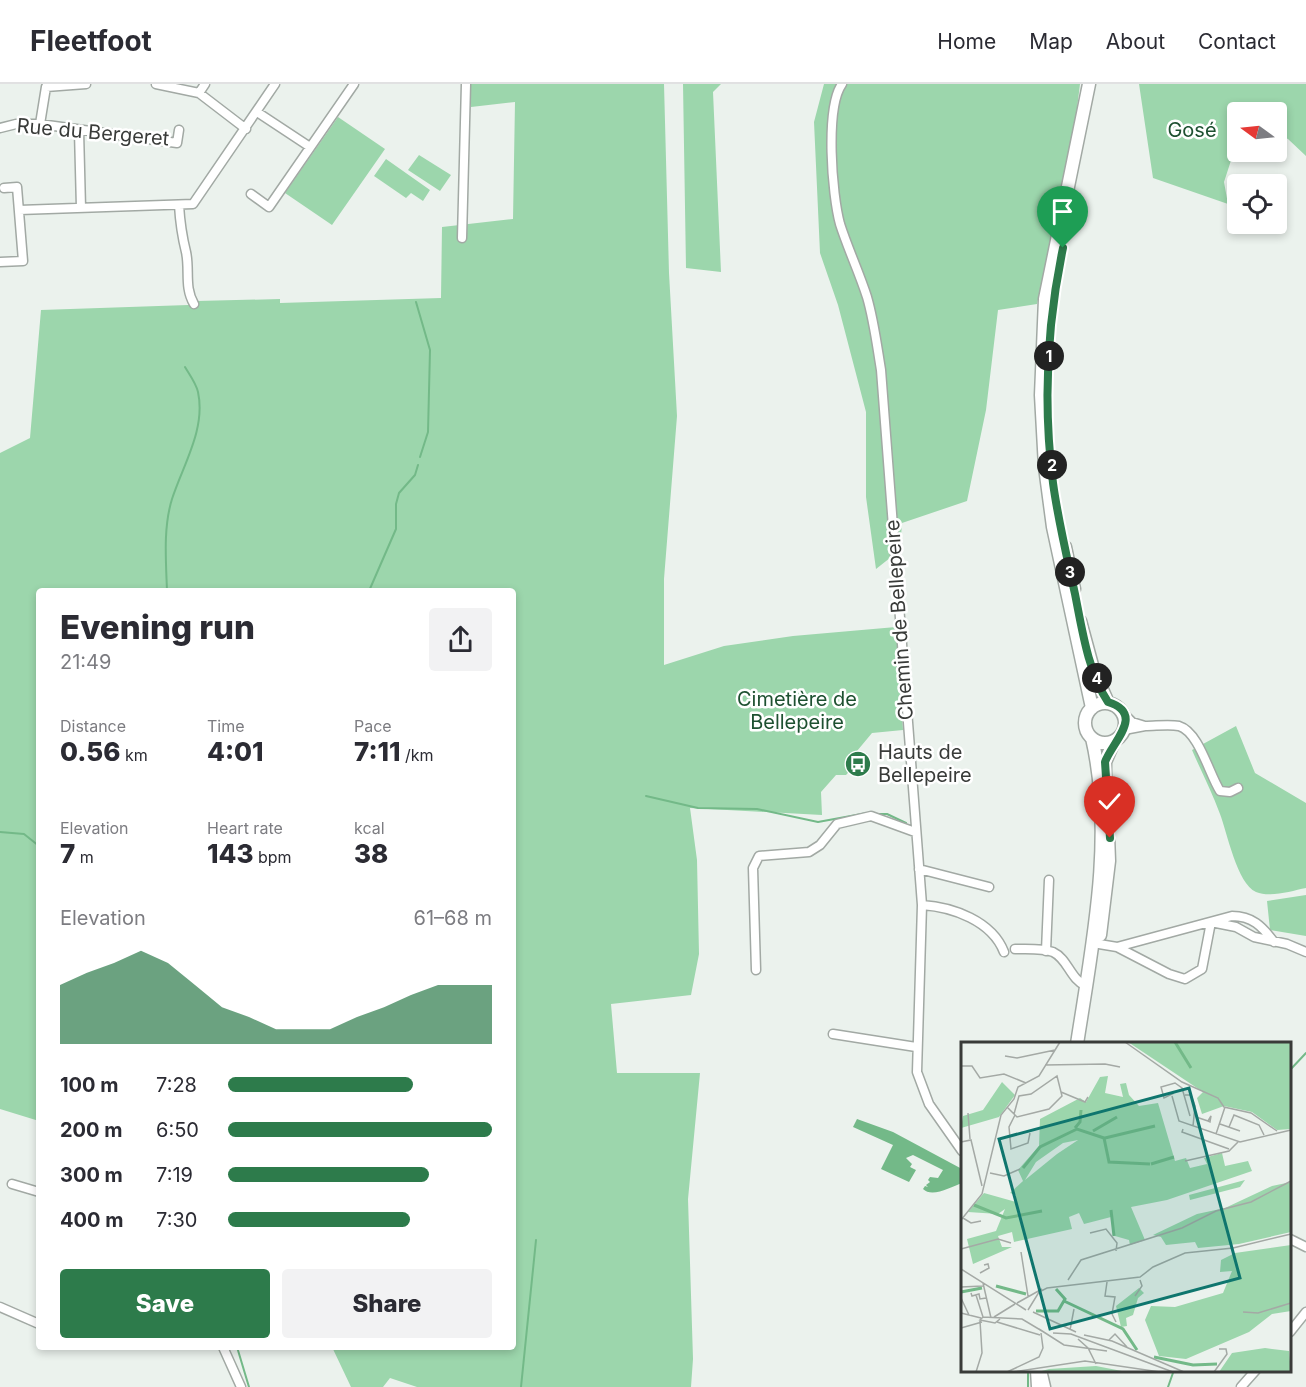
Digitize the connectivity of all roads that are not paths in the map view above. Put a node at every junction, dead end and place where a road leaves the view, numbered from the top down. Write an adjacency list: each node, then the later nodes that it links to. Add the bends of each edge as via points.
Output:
1 (86, 84): 12 (street, via 46,87)
2 (156, 84): 10 (street)
3 (205, 84): 10 (street)
4 (275, 84): 11 (street)
5 (354, 84): 17 (street)
6 (466, 84): 23 (street)
7 (842, 84): 34 (street, Chemin de Bellepeire, via 834,100 830,125 837,203 839,222 868,300 881,370)
8 (1089, 84): 27 (main road, via 1045,299 1041,395 1053,527)
9 (1096, 84): 26 (main road, via 1052,305 1049,399 1058,518 1093,669)
10 (199, 93): 14 (street)
11 (257, 112): 14 (street); 17 (street)
12 (40, 124): 13 (street, Rue du Bergeret); 16 (street, Rue du Bergeret)
13 (0, 128)
14 (246, 129): 20 (street, via 193,204)
15 (179, 130): 16 (street, Rue du Bergeret, via 177,143)
16 (79, 131): 21 (street)
17 (310, 147): 19 (street, via 269,207)
18 (4, 188): 22 (street, via 17,188)
19 (251, 194)
20 (179, 205): 21 (street); 25 (street, via 188,289)
21 (81, 208): 22 (street)
22 (19, 210): 24 (street, via 23,261)
23 (462, 238)
24 (0, 262)
25 (194, 304)
26 (1108, 702): 27 (main road); 28 (main road)
27 (1092, 708): 31 (main road, via 1085,720)
28 (1123, 713): 29 (street, via 1132,722); 30 (main road)
29 (1145, 726): 30 (street); 33 (street, via 1186,729 1220,791)
30 (1124, 730): 32 (main road)
31 (1092, 738): 32 (main road, via 1104,743); 48 (main road, via 1101,836)
32 (1114, 741): 41 (main road, via 1105,762 1110,838)
33 (1238, 788)
34 (915, 832): 35 (street, Chemin de Bellepeire); 47 (street, via 871,816 837,824 809,852 759,856 753,868)
35 (919, 869): 37 (street); 38 (street, Chemin de Bellepeire)
36 (1049, 880): 44 (street)
37 (988, 887)
38 (922, 905): 45 (street, via 984,925); 52 (street, Chemin de Bellepeire)
39 (1211, 922): 40 (street); 40 (street, via 1232,916 1249,918); 42 (street); 42 (street, via 1202,969 1185,980)
40 (1274, 942): 46 (street)
41 (1099, 945): 42 (street); 51 (main road)
42 (1117, 946)
43 (1015, 949): 44 (street)
44 (1046, 951): 48 (street, via 1058,956)
45 (1004, 952)
46 (1306, 952)
47 (756, 970)
48 (1086, 986): 50 (main road)
49 (833, 1034): 52 (street)
50 (1077, 1042)
51 (1085, 1042)
52 (916, 1047): 53 (street, Chemin de Bellepeire, via 921,1086 942,1126)
53 (961, 1149)
54 (12, 1184): 55 (street)
55 (36, 1191)
56 (1291, 1240): 57 (street)
57 (1306, 1247)
58 (0, 1307): 60 (street)
59 (1306, 1312): 61 (street)
60 (36, 1323)
61 (1291, 1331)
62 (224, 1350): 66 (street)
63 (1035, 1372): 67 (street)
64 (1040, 1372): 68 (main road)
65 (1255, 1372): 69 (street)
66 (241, 1387)
67 (1036, 1387)
68 (1044, 1387)
69 (1241, 1387)

